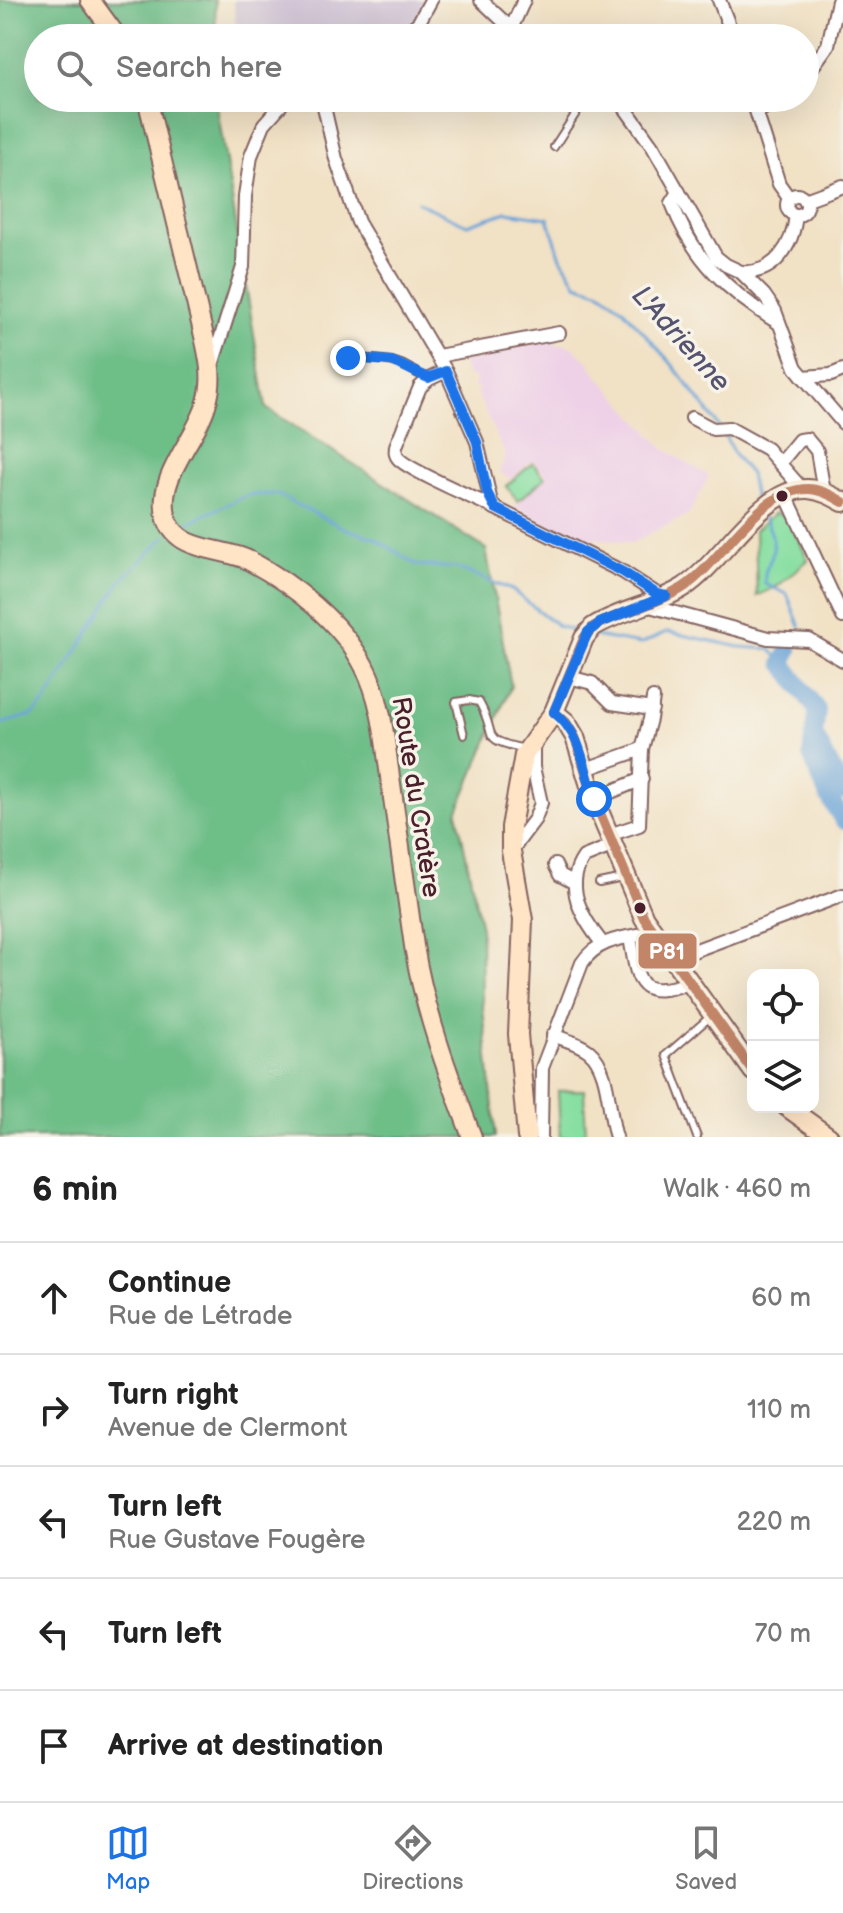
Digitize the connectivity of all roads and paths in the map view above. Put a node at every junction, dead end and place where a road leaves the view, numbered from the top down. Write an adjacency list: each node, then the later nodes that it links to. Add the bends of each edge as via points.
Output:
1 (90, 0): 7 (street)
2 (431, 0): 8 (street)
3 (481, 0): 9 (street)
4 (524, 0): 10 (street)
5 (719, 0): 11 (street)
6 (838, 1): 12 (street, via 828,45)
7 (108, 24)
8 (417, 24)
9 (506, 24)
10 (513, 24)
11 (728, 24)
12 (819, 58)
13 (150, 112): 29 (street, Route du Cratère)
14 (275, 112): 26 (street, via 251,156 243,267)
15 (325, 112): 30 (street, via 358,222)
16 (577, 112): 19 (lane)
17 (629, 112): 21 (street)
18 (757, 112): 22 (street, via 779,184)
19 (554, 147)
20 (843, 186): 23 (street)
21 (679, 192): 25 (street, via 716,257); 27 (street, via 672,203 703,262 748,305)
22 (789, 198): 23 (street, via 798,195); 24 (street, via 787,209)
23 (805, 200): 24 (street, via 805,211)
24 (796, 215): 25 (street, via 780,258 759,270)
25 (741, 272): 27 (street, via 764,295)
26 (229, 311): 29 (street, via 216,331); 36 (street)
27 (779, 323): 35 (street)
28 (559, 333): 30 (street)
29 (204, 336): 36 (street, Route du Cratère)
30 (438, 356): 33 (street)
31 (348, 358): 34 (lane, via 392,361)
32 (843, 370): 35 (street)
33 (446, 371): 34 (street); 43 (street, via 477,442)
34 (433, 377): 43 (street, via 420,387 396,446 398,458)
35 (803, 377): 38 (street)
36 (211, 385): 71 (street, Route du Cratère, via 202,417 166,487 167,519 180,538 245,559 291,588 346,638 365,668 381,715 422,991)
37 (692, 418): 39 (street, via 713,429 729,428 767,449)
38 (843, 423)
39 (780, 463): 40 (street, via 799,440 807,439 817,451); 41 (street)
40 (824, 492): 41 (street); 42 (street)
41 (786, 495): 44 (street, via 754,518 695,579); 46 (street)
42 (843, 502)
43 (495, 508): 44 (street)
44 (666, 596): 45 (street)
45 (646, 605): 47 (street, via 750,635 809,640); 48 (street, via 589,633)
46 (843, 617)
47 (843, 660)
48 (569, 677): 49 (street); 52 (street, via 592,683 612,703 652,703)
49 (554, 712): 51 (street); 53 (street, via 575,737)
50 (464, 735): 51 (lane, via 456,702 469,700 479,702 489,732 499,743)
51 (530, 745): 72 (street, via 522,761 511,827 523,920 518,1034)
52 (642, 749): 53 (street); 54 (street)
53 (586, 769): 55 (street)
54 (642, 779): 55 (street); 56 (street, via 639,825)
55 (594, 799): 56 (street)
56 (611, 840): 58 (street); 59 (street, via 584,857)
57 (555, 865): 59 (street, via 560,875)
58 (627, 877): 60 (lane); 62 (street)
59 (575, 883): 64 (street, via 579,907)
60 (599, 883)
61 (843, 895): 65 (street)
62 (653, 932): 63 (street); 65 (street)
63 (630, 937): 64 (street); 66 (street, via 637,973 648,988 668,990)
64 (602, 943): 68 (street, via 582,963)
65 (672, 959): 66 (street)
66 (689, 983): 67 (street)
67 (713, 1015): 69 (street); 75 (lane, via 666,1055)
68 (553, 1035): 73 (street, via 542,1068); 74 (street, via 596,1059)
69 (747, 1063)
70 (795, 1113): 76 (street)
71 (472, 1137)
72 (527, 1137)
73 (541, 1137)
74 (616, 1137)
75 (697, 1137)
76 (829, 1137)

